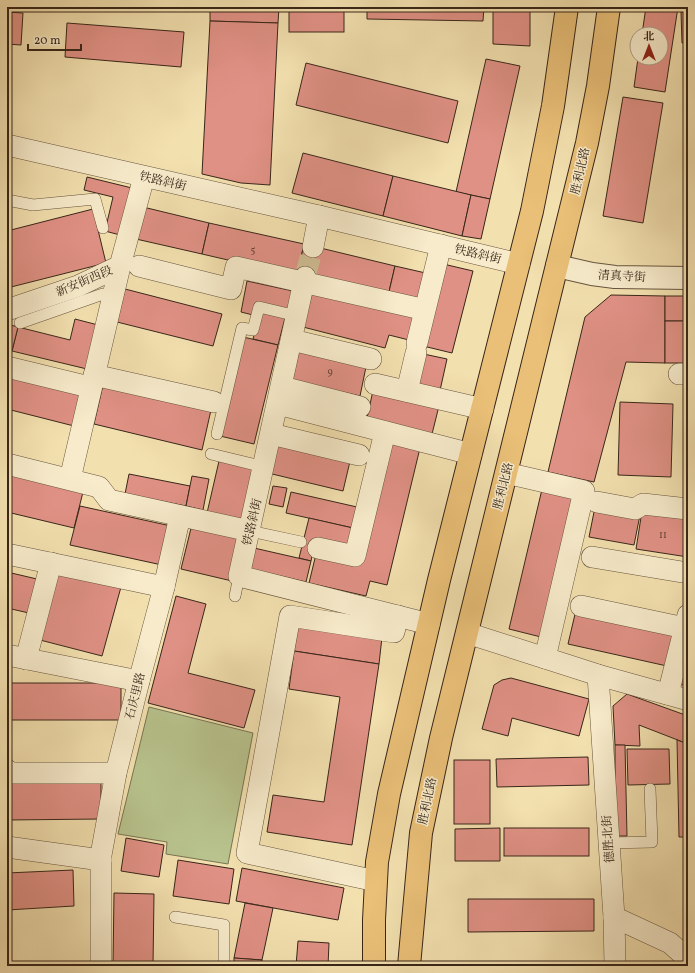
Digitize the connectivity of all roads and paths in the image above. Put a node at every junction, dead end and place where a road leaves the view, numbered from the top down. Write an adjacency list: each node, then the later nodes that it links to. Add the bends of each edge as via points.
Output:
1 (567, 7): 10 (highway, via 551,114)
2 (609, 7): 12 (highway, 胜利北路, via 598,86)
3 (7, 145): 4 (street, 铁路斜街)
4 (144, 177): 6 (street, 铁路斜街); 11 (street, 新安街西段)
5 (7, 200): 7 (lane, via 33,205 95,199)
6 (320, 216): 8 (street, 铁路斜街); 9 (street)
7 (102, 228)
8 (441, 245): 10 (street, 铁路斜街); 25 (street)
9 (312, 246)
10 (519, 264): 29 (highway)
11 (129, 266): 14 (street, via 231,289 236,267); 16 (street, 新安街西段, via 78,286); 23 (street)
12 (557, 266): 13 (street, 清真寺街, via 615,277); 38 (highway, 胜利北路)
13 (688, 278)
14 (305, 280): 17 (street); 19 (street, 铁路斜街)
15 (103, 294): 16 (lane)
16 (57, 301): 18 (street, 新安街西段)
17 (417, 308)
18 (13, 316)
19 (297, 316): 20 (street, 铁路斜街); 31 (lane, via 259,307 253,330 242,328)
20 (292, 340): 21 (street); 26 (street, 铁路斜街)
21 (371, 359)
22 (7, 367): 23 (street)
23 (88, 380): 27 (street); 39 (street)
24 (375, 384): 25 (street)
25 (407, 391): 29 (street)
26 (280, 396): 28 (street); 30 (street); 32 (street, 铁路斜街)
27 (214, 402)
28 (360, 407)
29 (483, 409): 34 (highway)
30 (385, 432): 34 (street); 44 (street, via 355,556)
31 (217, 434)
32 (272, 434): 35 (street); 37 (street, 铁路斜街)
33 (211, 454): 37 (lane)
34 (471, 454): 54 (highway)
35 (359, 455)
36 (7, 464): 39 (street)
37 (264, 466): 43 (street, 铁路斜街)
38 (506, 473): 56 (highway, 胜利北路); 58 (street, via 584,491)
39 (70, 479): 42 (street, via 99,487 109,500)
40 (597, 502): 41 (street, via 635,509 643,504)
41 (688, 509)
42 (180, 516): 43 (street); 50 (street, 石庆里路)
43 (250, 531): 44 (lane); 49 (street, 铁路斜街)
44 (310, 545)
45 (7, 554): 47 (street)
46 (592, 557): 48 (street)
47 (51, 563): 50 (street); 57 (street)
48 (688, 573)
49 (239, 576): 51 (lane); 53 (street)
50 (164, 587): 60 (street, 石庆里路)
51 (235, 596)
52 (581, 606): 55 (street)
53 (398, 616): 54 (street); 69 (street, via 394,632 290,616 247,853)
54 (429, 624): 69 (highway, via 389,794)
55 (686, 630): 61 (street)
56 (467, 633): 58 (street); 76 (highway, 胜利北路, via 420,832)
57 (17, 657): 60 (street)
58 (545, 658): 59 (street)
59 (598, 675): 61 (street); 66 (street, 德胜北街)
60 (139, 680): 64 (street, 石庆里路)
61 (668, 694): 62 (street)
62 (688, 700)
63 (7, 770): 64 (street, via 10,773)
64 (116, 773): 68 (street, 石庆里路)
65 (650, 789): 66 (lane, via 652,842)
66 (609, 843): 71 (street, 德胜北街)
67 (7, 847): 68 (street)
68 (101, 860): 73 (street, 石庆里路)
69 (376, 881): 75 (highway)
70 (175, 917): 74 (lane, via 224,925)
71 (614, 917): 72 (street, via 670,943); 77 (street, 德胜北街)
72 (688, 959)
73 (101, 966)
74 (224, 966)
75 (374, 966)
76 (409, 966)
77 (615, 966)

